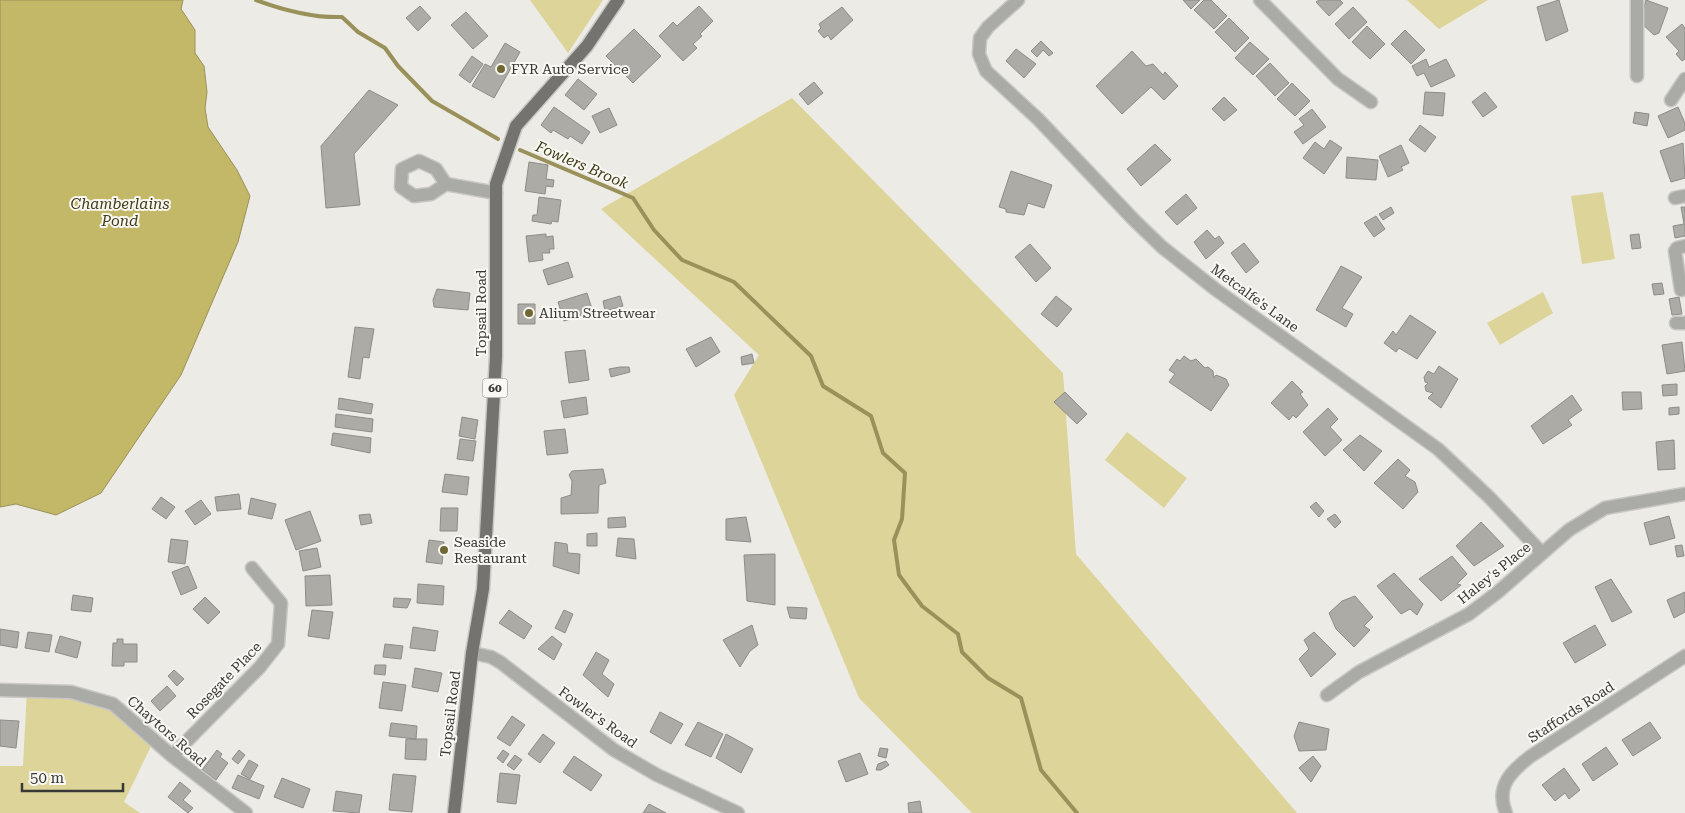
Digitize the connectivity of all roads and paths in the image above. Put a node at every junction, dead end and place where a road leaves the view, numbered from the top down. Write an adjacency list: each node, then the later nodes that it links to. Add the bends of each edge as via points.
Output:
1 (618, 0): 10 (main road, Topsail Road / 60, via 587,46 516,126 496,184)
2 (1018, 0): 14 (street, Metcalfe's Lane, via 988,27 979,43 986,71 1038,118 1162,247 1438,450)
3 (1260, 0): 8 (street, via 1338,79)
4 (1637, 0): 5 (street)
5 (1637, 76)
6 (1685, 79): 7 (street)
7 (1671, 100)
8 (1371, 102)
9 (446, 184): 10 (street)
10 (496, 193): 16 (main road, Topsail Road / 60, via 495,377 483,589)
11 (1685, 246): 12 (street, via 1675,251 1681,290)
12 (1685, 289)
13 (1685, 494): 14 (street, Haley's Place, via 1605,508 1569,530)
14 (1542, 553): 19 (street, Haley's Place, via 1470,614 1359,672)
15 (252, 568): 20 (street, Rosegate Place, via 281,603 278,644 260,667)
16 (472, 653): 22 (main road, Topsail Road / 60); 23 (street, Fowler's Road, via 500,662 623,756)
17 (1685, 656): 24 (street, Staffords Road, via 1514,770 1502,791)
18 (0, 690): 20 (street, Chaytors Road, via 71,692 113,704)
19 (1327, 695)
20 (172, 756): 21 (street, Chaytors Road)
21 (246, 813)
22 (454, 813)
23 (738, 813)
24 (1506, 813)

